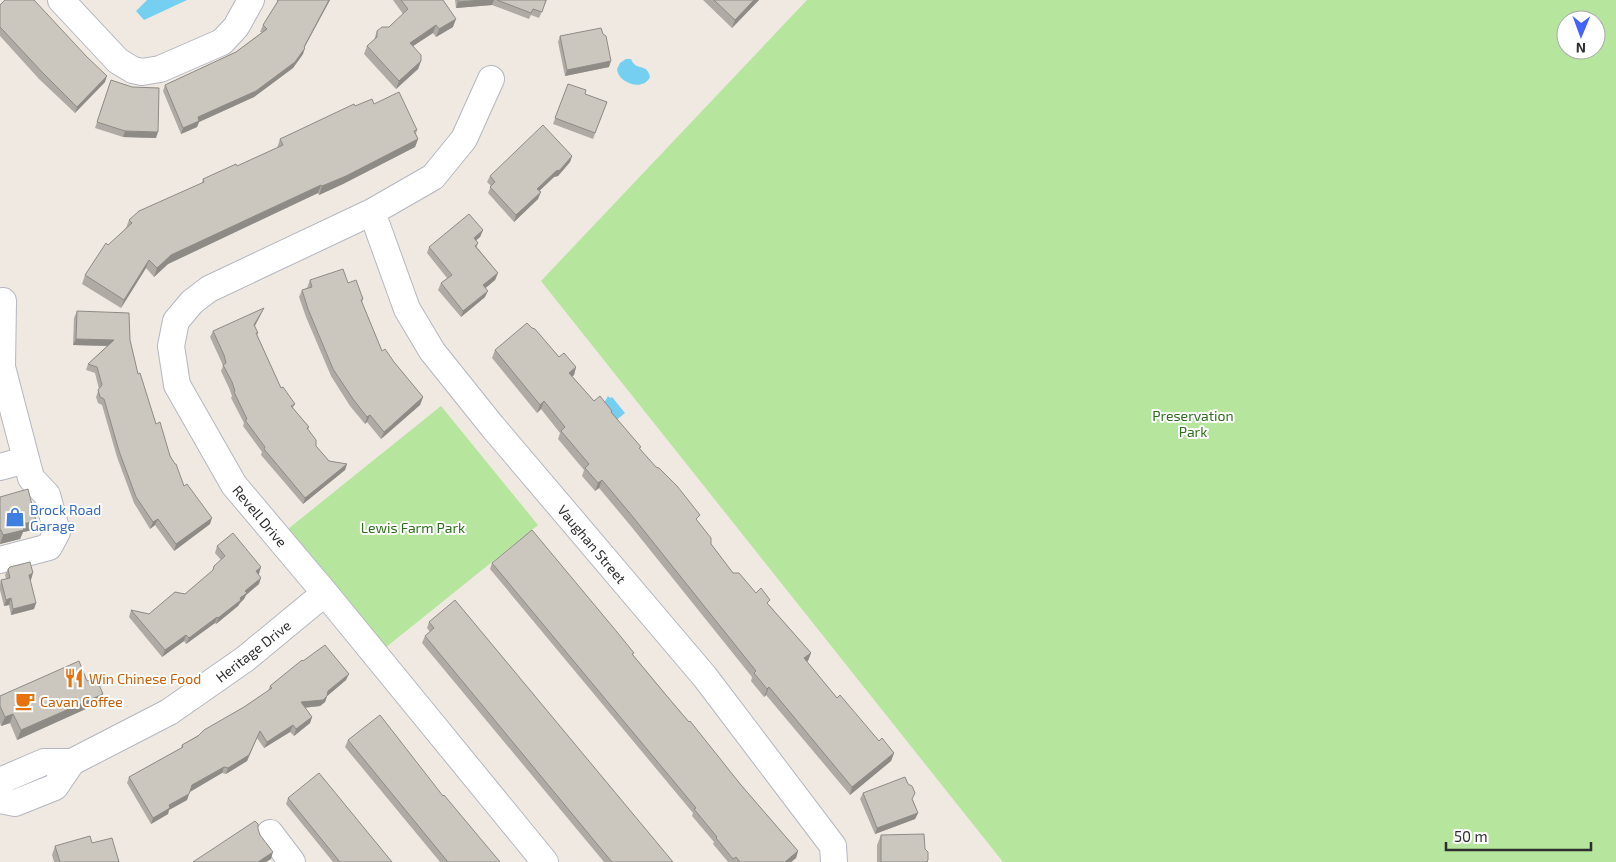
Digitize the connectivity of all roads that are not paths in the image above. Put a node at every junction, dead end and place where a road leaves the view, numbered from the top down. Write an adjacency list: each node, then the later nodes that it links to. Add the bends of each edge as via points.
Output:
1 (61, 0): 2 (street, via 118,61 142,72 160,69 222,42 236,27)
2 (251, 0)
3 (491, 79): 4 (street, Revell Drive, via 464,140 433,178)
4 (372, 212): 9 (street, Revell Drive, via 209,289 192,302 176,321 171,346 177,385 234,486); 16 (street, Vaughan Street, via 407,309 432,351 705,677 833,846)
5 (3, 301): 6 (street, via 2,367)
6 (26, 460): 7 (street); 8 (street, via 31,478 47,495 57,532 48,547)
7 (0, 467)
8 (0, 560)
9 (325, 593): 10 (street, Heritage Drive, via 245,659 169,712); 15 (street, Revell Drive)
10 (72, 762): 11 (street, Heritage Drive, via 44,762 2,780); 12 (street, Heritage Drive, via 55,788 15,803)
11 (0, 784)
12 (0, 800)
13 (270, 833): 14 (street)
14 (292, 862)
15 (545, 862)
16 (834, 862)

